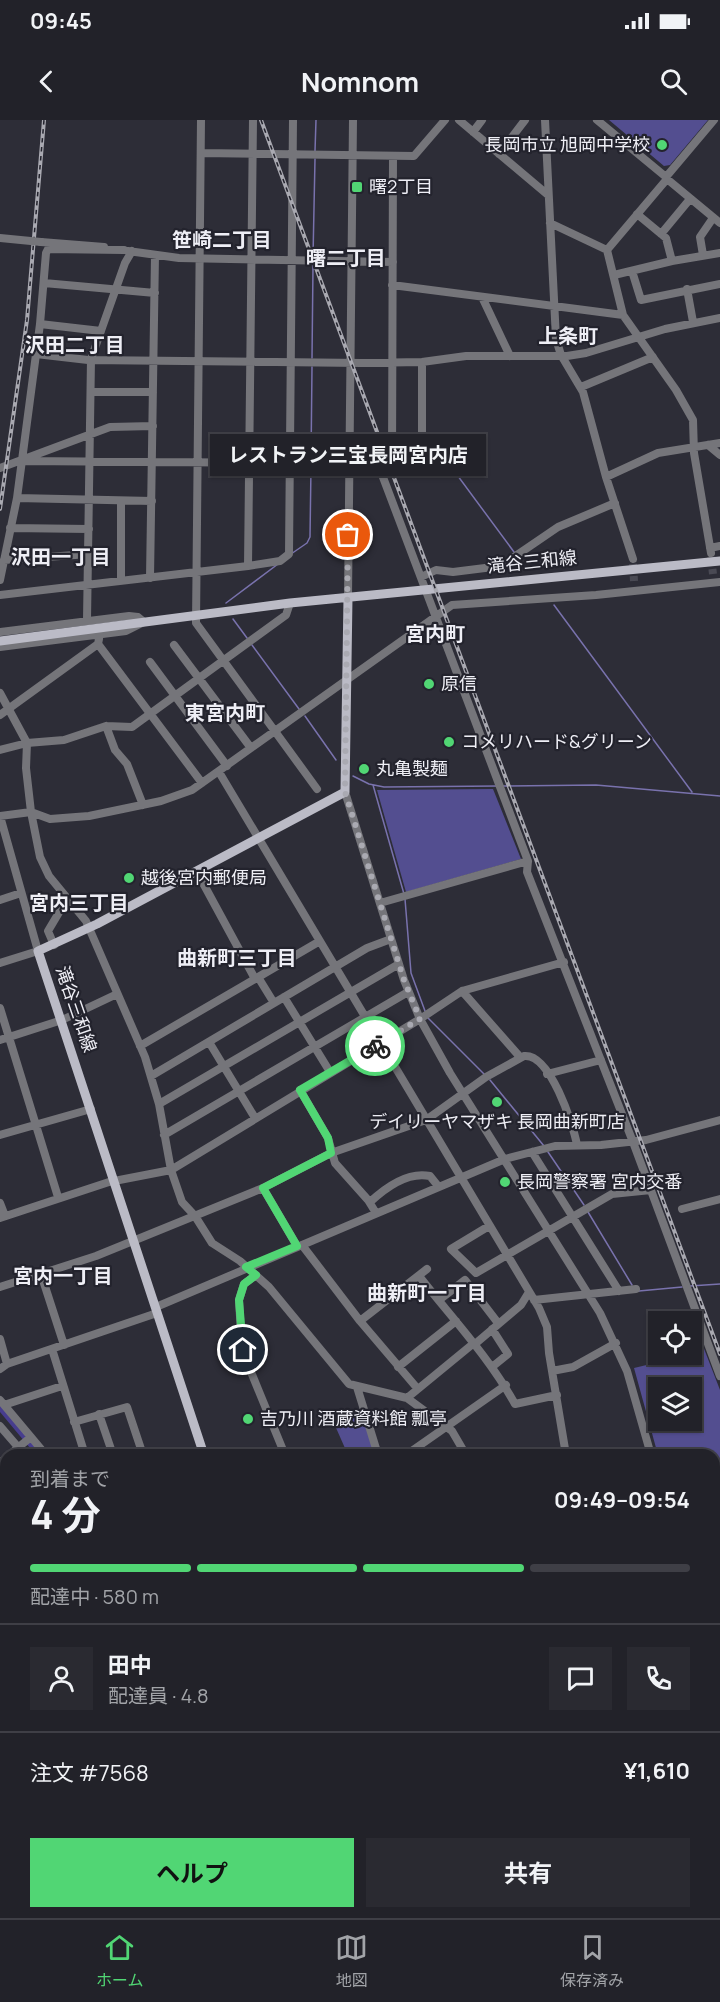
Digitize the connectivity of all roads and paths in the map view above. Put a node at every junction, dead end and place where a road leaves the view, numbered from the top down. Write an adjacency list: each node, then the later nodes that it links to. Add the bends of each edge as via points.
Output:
1 (201, 120): 13 (street)
2 (253, 120): 15 (street)
3 (293, 120): 16 (street)
4 (353, 120): 17 (street)
5 (445, 120): 18 (street, via 414,156)
6 (459, 120): 12 (street)
7 (482, 120): 12 (street)
8 (525, 120): 14 (street)
9 (545, 120): 20 (street)
10 (597, 120): 19 (street)
11 (714, 120): 19 (street)
12 (473, 132): 14 (street)
13 (201, 153): 15 (street); 32 (street)
14 (499, 154): 20 (street)
15 (253, 155): 16 (street); 33 (street)
16 (293, 155): 17 (street); 34 (street)
17 (353, 156): 18 (street); 36 (street)
18 (393, 156): 37 (street)
19 (666, 178): 21 (street); 22 (street)
20 (549, 195): 24 (street)
21 (690, 199): 23 (street); 25 (street)
22 (637, 214): 25 (street); 27 (street)
23 (717, 221): 31 (street, via 700,237)
24 (550, 223): 27 (street); 47 (street)
25 (661, 234): 35 (street, via 668,241)
26 (0, 238): 28 (street, bridge)
27 (607, 249): 39 (street)
28 (128, 251): 30 (street); 40 (street, via 48,249); 44 (street)
29 (720, 253): 31 (street)
30 (155, 255): 32 (street); 45 (street)
31 (703, 255): 35 (street)
32 (199, 259): 33 (street); 60 (street)
33 (252, 260): 34 (street); 61 (street)
34 (292, 261): 36 (street); 62 (street)
35 (672, 261): 38 (street)
36 (351, 262): 37 (street); 63 (street)
37 (393, 262): 42 (street)
38 (632, 271): 39 (street); 43 (street, via 640,300)
39 (614, 275): 48 (street)
40 (44, 283): 44 (street); 51 (street)
41 (720, 284): 43 (street)
42 (392, 285): 46 (street); 64 (street)
43 (687, 289): 50 (street)
44 (115, 291): 45 (street); 52 (street)
45 (155, 293): 59 (street)
46 (482, 297): 47 (street); 56 (street)
47 (554, 307): 48 (street); 55 (street)
48 (623, 315): 53 (street)
49 (720, 318): 50 (street)
50 (693, 322): 53 (street)
51 (40, 324): 52 (street); 54 (street)
52 (101, 331): 58 (street)
53 (638, 336): 55 (street, via 586,353); 57 (street)
54 (36, 354): 58 (street); 76 (street)
55 (561, 355): 56 (street); 66 (street)
56 (510, 356): 65 (street, via 466,356)
57 (652, 357): 66 (street); 73 (street, via 691,415)
58 (91, 359): 59 (street); 67 (street)
59 (153, 359): 60 (street); 68 (street)
60 (198, 360): 61 (street); 78 (street)
61 (250, 362): 62 (street); 79 (street)
62 (290, 362): 63 (street); 80 (street)
63 (350, 363): 64 (street); 81 (street)
64 (391, 363): 65 (street); 83 (street)
65 (422, 363): 83 (street, via 422,455 410,464)
66 (581, 387): 85 (street)
67 (91, 392): 68 (street); 70 (street)
68 (153, 392): 69 (street)
69 (153, 426): 70 (street, via 110,427); 77 (street)
70 (90, 434): 75 (street); 76 (street)
71 (720, 443): 72 (street)
72 (708, 445): 73 (street); 74 (street)
73 (693, 447): 85 (street, via 658,453); 93 (street, via 711,550)
74 (720, 455)
75 (90, 460): 76 (street); 77 (street); 87 (street)
76 (21, 461): 84 (street); 86 (street)
77 (152, 461): 78 (street); 89 (street)
78 (196, 461): 79 (street); 99 (street)
79 (249, 462): 80 (street); 98 (street)
80 (289, 463): 81 (street); 98 (street, via 289,554 280,561)
81 (349, 464): 82 (street); 110 (street)
82 (378, 464): 83 (street); 100 (street)
83 (392, 464)
84 (0, 468)
85 (606, 477): 90 (street)
86 (17, 498): 87 (street); 91 (street)
87 (89, 499): 88 (street); 92 (street)
88 (121, 501): 89 (street); 103 (street)
89 (152, 501): 101 (street)
90 (615, 503): 95 (street); 100 (street, via 558,527 501,566 453,572 436,570)
91 (10, 528): 92 (street); 96 (street)
92 (89, 529): 94 (street)
93 (720, 546)
94 (89, 554): 96 (street); 106 (street)
95 (633, 559)
96 (3, 560): 102 (street)
97 (720, 561): 107 (main road, 滝谷三和線)
98 (248, 566): 99 (street)
99 (195, 571): 101 (street); 113 (street)
100 (421, 577): 107 (street)
101 (150, 578): 103 (street)
102 (0, 580)
103 (121, 580): 106 (street)
104 (716, 580): 108 (street)
105 (634, 581): 108 (street)
106 (88, 584): 109 (street); 114 (street)
107 (425, 590): 110 (main road, 滝谷三和線); 112 (street)
108 (636, 591): 112 (street, via 459,603)
109 (0, 595)
110 (348, 598): 111 (main road, 滝谷三和線); 125 (main road)
111 (290, 603): 113 (main road, 滝谷三和線); 122 (street, via 286,615)
112 (435, 615): 125 (street); 145 (street)
113 (195, 617): 115 (main road, 滝谷三和線); 122 (street, via 199,629)
114 (87, 621): 115 (street, via 129,616); 116 (street)
115 (144, 622): 117 (street, via 126,631); 118 (main road, 滝谷三和線)
116 (0, 632)
117 (100, 634): 119 (street); 121 (street)
118 (0, 641)
119 (98, 644): 128 (street); 130 (street)
120 (174, 645): 124 (street)
121 (0, 647)
122 (223, 660): 124 (street); 132 (street)
123 (150, 662): 127 (street)
124 (199, 678): 127 (street); 134 (street)
125 (346, 679): 132 (street); 140 (main road)
126 (0, 693): 128 (street)
127 (175, 696): 130 (street); 136 (street)
128 (8, 709): 129 (street); 133 (street)
129 (0, 715)
130 (151, 715): 131 (street, via 132,727); 138 (street)
131 (106, 726): 133 (street, via 64,740); 141 (street, via 115,750 127,764)
132 (275, 732): 134 (street); 139 (street)
133 (27, 743): 135 (street); 142 (street)
134 (251, 748): 136 (street)
135 (0, 750)
136 (227, 766): 137 (street)
137 (219, 772): 138 (street); 144 (street)
138 (202, 783): 141 (street, via 178,795)
139 (317, 789)
140 (345, 792): 144 (main road, 滝谷三和線); 150 (street)
141 (142, 805): 142 (street, via 90,816 50,819)
142 (31, 812): 143 (street); 148 (street, via 40,857)
143 (0, 816): 147 (street)
144 (260, 837): 146 (main road, 滝谷三和線); 155 (street)
145 (528, 861): 150 (street); 158 (street, via 527,872)
146 (197, 872): 151 (main road, 滝谷三和線); 162 (street)
147 (21, 892): 149 (street); 153 (street)
148 (67, 899): 151 (street); 152 (street, via 49,927)
149 (0, 900)
150 (380, 903): 154 (street)
151 (90, 928): 156 (main road, 滝谷三和線); 166 (street)
152 (49, 934): 153 (street); 156 (street)
153 (35, 938): 157 (street)
154 (391, 939): 160 (street); 161 (street)
155 (320, 941): 161 (street); 162 (street)
156 (54, 945): 157 (main road, 滝谷三和線)
157 (38, 951): 159 (street); 172 (main road, 滝谷三和線)
158 (564, 962): 163 (street); 180 (street)
159 (0, 963)
160 (399, 964): 164 (street); 165 (street)
161 (336, 968): 164 (street); 167 (street)
162 (256, 977): 168 (street); 177 (street)
163 (462, 991): 171 (street); 179 (street)
164 (351, 992): 170 (street); 173 (street)
165 (408, 992): 170 (street); 171 (street)
166 (117, 994): 172 (street); 177 (street)
167 (284, 997): 168 (street); 173 (street)
168 (274, 1003): 175 (street)
169 (0, 1008): 174 (street)
170 (366, 1018): 176 (street); 178 (street)
171 (420, 1019): 176 (street); 187 (street)
172 (62, 1020): 174 (street); 189 (main road, 滝谷三和線)
173 (299, 1022): 178 (street); 181 (street)
174 (4, 1039): 193 (street)
175 (209, 1042): 181 (street); 184 (street)
176 (380, 1043): 182 (street); 191 (street)
177 (140, 1046): 184 (street)
178 (313, 1048): 182 (street); 186 (street)
179 (520, 1057): 183 (street, via 533,1057); 187 (street)
180 (601, 1060): 183 (street); 196 (street)
181 (225, 1066): 186 (street); 188 (street)
182 (330, 1072): 185 (street)
183 (548, 1074): 197 (street, via 572,1119)
184 (151, 1076): 188 (street)
185 (300, 1090): 190 (street); 199 (street, via 328,1138)
186 (238, 1092): 190 (street); 195 (street)
187 (463, 1094): 191 (street); 200 (street)
188 (159, 1104): 195 (street)
189 (91, 1109): 193 (street); 203 (main road, 滝谷三和線)
190 (255, 1118): 201 (street)
191 (426, 1120): 199 (street); 202 (street)
192 (720, 1120): 196 (street)
193 (35, 1125): 194 (street); 207 (street)
194 (0, 1135)
195 (164, 1135): 201 (street)
196 (633, 1142): 197 (street); 206 (street)
197 (577, 1145): 198 (street)
198 (532, 1152): 200 (street); 214 (street)
199 (331, 1153): 205 (street); 209 (street, via 338,1167)
200 (505, 1159): 202 (street); 217 (street)
201 (171, 1170): 203 (street); 213 (street, via 180,1198)
202 (459, 1177): 204 (street); 216 (street)
203 (115, 1181): 207 (street); 218 (main road, 滝谷三和線)
204 (438, 1186): 209 (street, via 430,1176 418,1175 393,1184); 212 (street)
205 (263, 1188): 213 (street); 219 (street)
206 (651, 1190): 214 (street, via 612,1194); 246 (street)
207 (58, 1197): 215 (street)
208 (720, 1199): 211 (street)
209 (370, 1202): 212 (street)
210 (0, 1203): 215 (street)
211 (682, 1209)
212 (376, 1213): 219 (street)
213 (195, 1216): 218 (street); 221 (street, via 212,1243)
214 (574, 1216): 217 (street); 228 (street)
215 (2, 1217)
216 (489, 1226): 220 (street); 220 (street, via 451,1249 476,1274)
217 (549, 1230): 220 (street); 229 (street)
218 (134, 1240): 223 (street); 232 (main road, 滝谷三和線)
219 (300, 1246): 221 (street); 233 (street)
220 (507, 1255): 230 (street)
221 (246, 1267): 224 (street); 232 (street)
222 (427, 1269): 225 (street)
223 (40, 1274): 226 (street); 239 (street)
224 (256, 1275): 249 (street, via 345,1381); 265 (street, via 244,1284 239,1300 243,1350)
225 (419, 1276): 231 (street); 233 (street)
226 (0, 1287)
227 (636, 1289): 228 (street)
228 (619, 1291): 229 (street)
229 (588, 1294): 230 (street); 237 (street)
230 (531, 1296): 235 (street); 245 (street, via 547,1328)
231 (439, 1300): 234 (street); 235 (street, via 465,1280)
232 (156, 1310): 239 (street); 264 (main road, 滝谷三和線)
233 (360, 1321): 243 (street)
234 (456, 1321): 238 (street); 243 (street)
235 (495, 1326): 238 (street); 242 (street, via 508,1354)
236 (0, 1339): 241 (street)
237 (616, 1343): 245 (street, via 573,1367); 270 (street)
238 (474, 1344): 242 (street); 250 (street)
239 (64, 1345): 240 (street)
240 (52, 1349): 241 (street); 248 (street)
241 (8, 1364): 244 (street)
242 (492, 1366): 247 (street)
243 (398, 1367): 250 (street)
244 (0, 1369)
245 (552, 1371): 251 (street)
246 (720, 1376)
247 (506, 1385): 251 (street, via 515,1404); 257 (street)
248 (62, 1386): 253 (street); 255 (street)
249 (357, 1387): 252 (street); 266 (street)
250 (417, 1388): 252 (street)
251 (557, 1395): 269 (street)
252 (407, 1398): 257 (street)
253 (2, 1402): 258 (street)
254 (99, 1414): 255 (street); 262 (street); 263 (street, via 128,1407)
255 (74, 1422): 261 (street)
256 (0, 1426): 258 (street)
257 (448, 1427): 267 (street); 268 (street)
258 (25, 1442): 259 (street); 260 (street)
259 (16, 1449)
260 (36, 1449)
261 (84, 1449)
262 (112, 1449)
263 (141, 1449)
264 (202, 1449)
265 (283, 1449)
266 (376, 1449)
267 (415, 1449)
268 (462, 1449)
269 (565, 1449)
270 (649, 1449)

